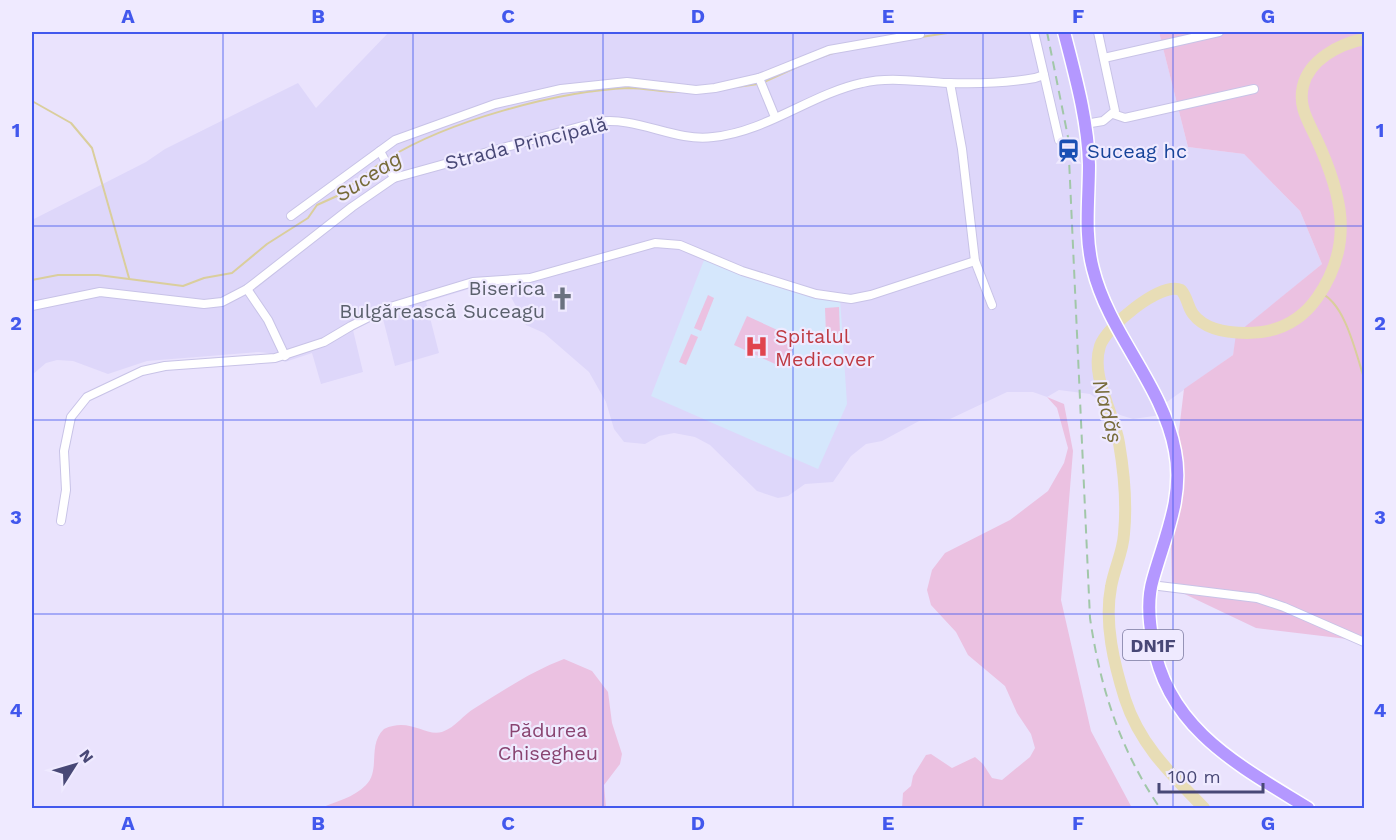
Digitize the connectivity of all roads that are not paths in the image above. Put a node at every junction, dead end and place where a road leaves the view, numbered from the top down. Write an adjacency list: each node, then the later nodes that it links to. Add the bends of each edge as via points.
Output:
1 (1034, 32): 7 (street)
2 (1064, 32): 13 (main road, DN1F)
3 (1098, 32): 6 (street)
4 (1219, 32): 6 (street)
5 (920, 34): 8 (street, via 829,50)
6 (1104, 58): 11 (street, via 1116,104)
7 (1044, 75): 9 (street, Strada Principală); 14 (street)
8 (760, 81): 12 (street); 15 (street, via 696,90 627,82 544,92 455,117 395,140)
9 (950, 83): 12 (street, Strada Principală, via 885,79 860,83); 18 (street)
10 (1254, 89): 11 (street, via 1125,118)
11 (1113, 114): 13 (street, via 1103,121)
12 (775, 117): 16 (street, Strada Principală, via 734,133 705,138 629,122 597,122)
13 (1085, 124): 24 (main road, DN1F, via 1089,249 1104,301 1160,406 1171,433 1176,462 1174,510)
14 (1059, 140)
15 (380, 151): 16 (street); 17 (street)
16 (393, 175): 19 (street, Strada Principală)
17 (291, 216)
18 (975, 261): 20 (street); 22 (street, via 871,295 844,298 816,294 742,271 680,245 655,243 530,278 473,282 387,308 324,342)
19 (247, 289): 21 (street, Strada Principală, via 222,302 204,304 100,292); 22 (street)
20 (992, 305)
21 (32, 306)
22 (285, 356): 23 (street, via 149,369 87,397 71,417)
23 (61, 521)
24 (1151, 585): 25 (street, via 1257,598); 26 (main road, DN1F, via 1154,649 1179,710 1218,751)
25 (1365, 642)
26 (1308, 808)

